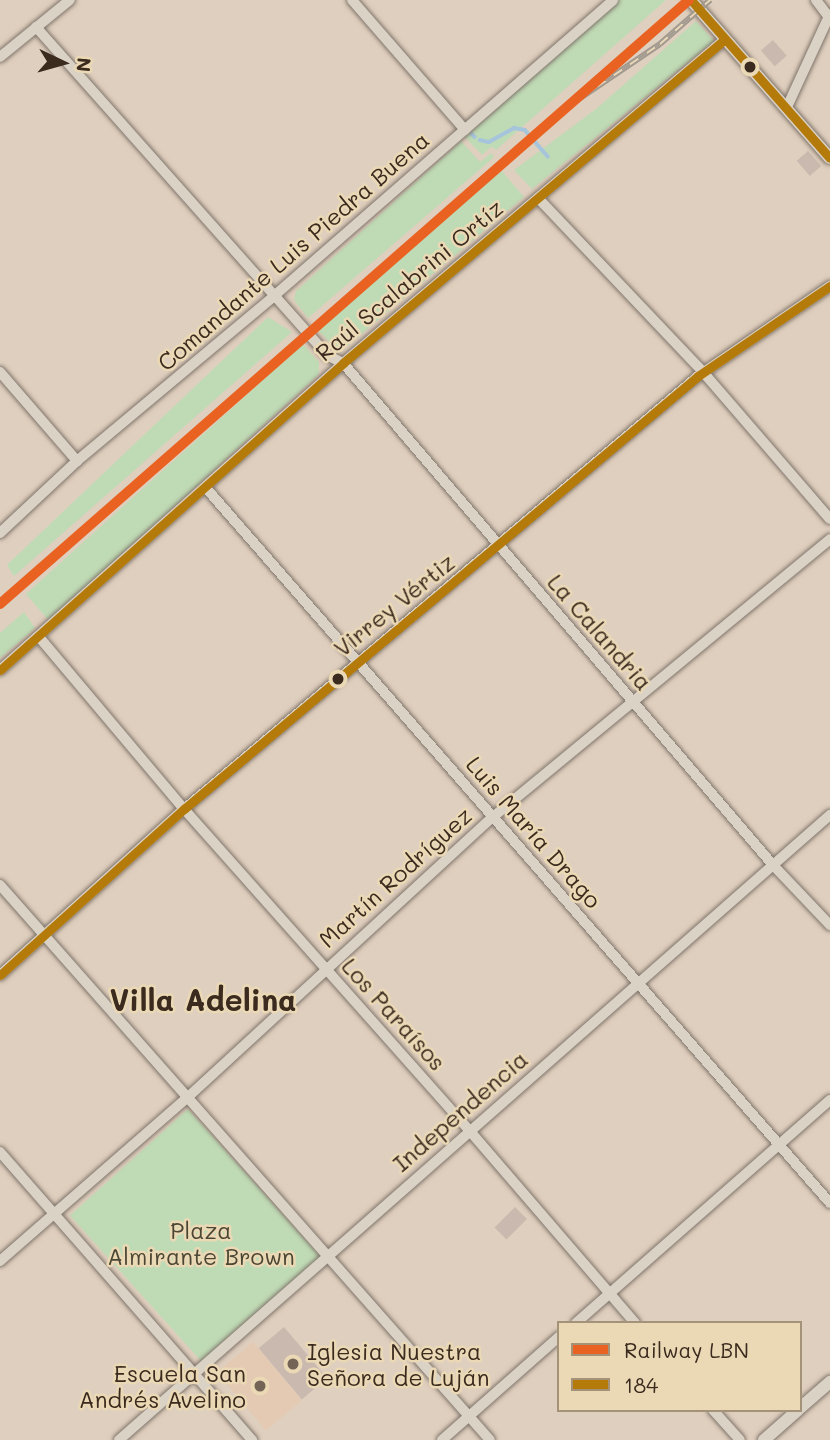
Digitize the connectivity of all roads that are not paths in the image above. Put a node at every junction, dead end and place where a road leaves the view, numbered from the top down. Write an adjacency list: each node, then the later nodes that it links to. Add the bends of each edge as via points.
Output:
1 (70, 0): 7 (street)
2 (352, 0): 11 (street)
3 (613, 0): 11 (street, Comandante Luis Piedra Buena)
4 (691, 0): 8 (street)
5 (816, 0): 6 (street)
6 (830, 15): 10 (street)
7 (36, 27): 9 (street); 15 (street)
8 (725, 39): 10 (street); 13 (street, Raúl Scalabrini Ortíz)
9 (0, 57)
10 (787, 107): 12 (street)
11 (465, 130): 15 (street, Comandante Luis Piedra Buena)
12 (830, 158)
13 (538, 198): 16 (street, Raúl Scalabrini Ortíz); 18 (street)
14 (830, 286): 18 (street, Virrey Vértiz)
15 (274, 296): 16 (street, La Calandria, via 327,355); 19 (street, Comandante Luis Piedra Buena)
16 (343, 363): 20 (street, Raúl Scalabrini Ortíz); 24 (street, La Calandria)
17 (0, 372): 19 (street)
18 (703, 372): 21 (street); 24 (street, Virrey Vértiz)
19 (77, 461): 22 (street, Comandante Luis Piedra Buena)
20 (206, 488): 25 (street, Raúl Scalabrini Ortíz); 26 (street, Luis María Drago)
21 (830, 519)
22 (0, 533)
23 (830, 539): 28 (street, Martín Rodríguez)
24 (499, 546): 26 (street, Virrey Vértiz); 28 (street, La Calandria)
25 (40, 638): 27 (street, Raúl Scalabrini Ortíz); 29 (street, Los Paraísos)
26 (358, 662): 29 (street, Virrey Vértiz); 31 (street, Luis María Drago)
27 (0, 670)
28 (634, 703): 31 (street, Martín Rodríguez); 32 (street, La Calandria)
29 (184, 809): 35 (street, Virrey Vértiz); 36 (street, Los Paraísos)
30 (830, 815): 32 (street, Independencia)
31 (493, 817): 36 (street, Martín Rodríguez); 38 (street, Luis María Drago)
32 (773, 865): 34 (street, La Calandria); 38 (street, Independencia)
33 (0, 885): 35 (street)
34 (830, 925)
35 (43, 936): 37 (street, Virrey Vértiz); 39 (street)
36 (324, 969): 39 (street, Martín Rodríguez); 41 (street, Los Paraísos)
37 (0, 975)
38 (637, 983): 41 (street, Independencia); 42 (street, Luis María Drago)
39 (188, 1097): 45 (street, Martín Rodríguez); 46 (street)
40 (830, 1100): 42 (street)
41 (470, 1130): 46 (street, Independencia); 48 (street, Los Paraísos)
42 (779, 1145): 44 (street, Luis María Drago); 48 (street)
43 (0, 1152): 45 (street)
44 (830, 1203)
45 (56, 1214): 47 (street, Martín Rodríguez); 52 (street)
46 (329, 1255): 52 (street, Independencia); 57 (street)
47 (0, 1261)
48 (609, 1294): 49 (street); 50 (street, Los Paraísos)
49 (578, 1321)
50 (633, 1321)
51 (557, 1340): 57 (street)
52 (195, 1373): 58 (street, Independencia); 59 (street)
53 (830, 1382): 54 (street)
54 (802, 1406)
55 (715, 1412): 62 (street)
56 (796, 1412): 63 (street)
57 (469, 1416): 60 (street); 61 (street)
58 (119, 1440)
59 (252, 1440)
60 (442, 1440)
61 (490, 1440)
62 (740, 1440)
63 (764, 1440)

